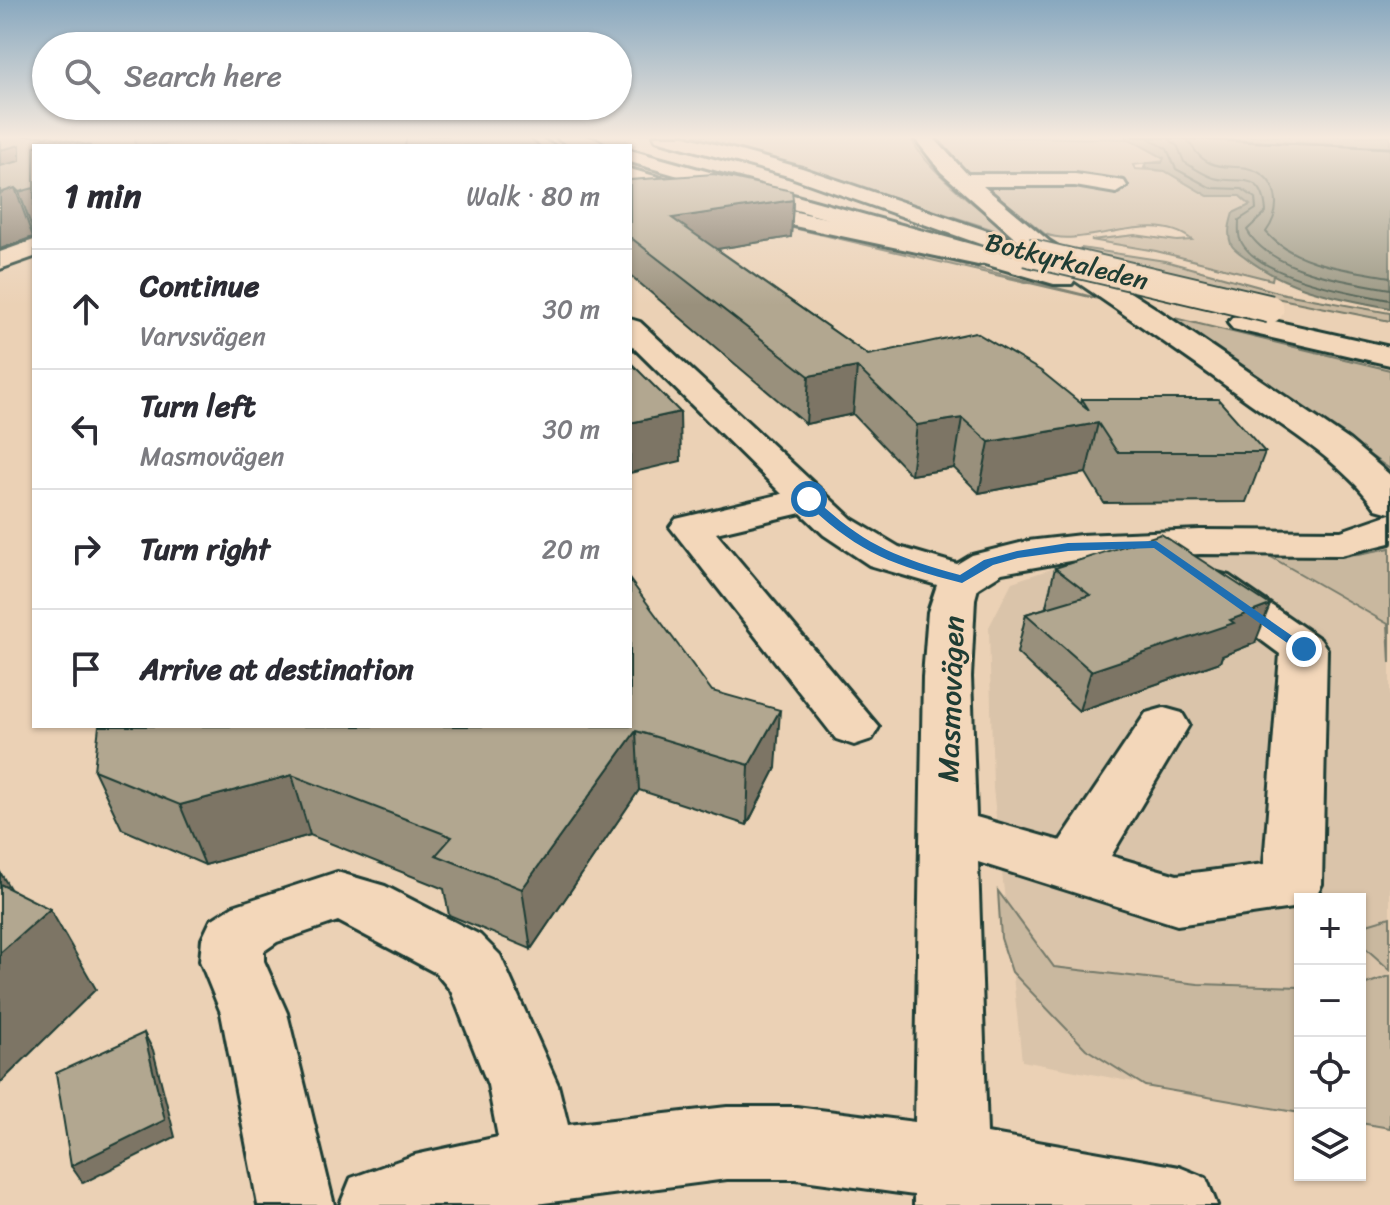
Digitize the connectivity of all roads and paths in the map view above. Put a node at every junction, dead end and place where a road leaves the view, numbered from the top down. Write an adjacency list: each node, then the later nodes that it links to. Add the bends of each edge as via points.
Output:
1 (689, 192): 9 (street)
2 (757, 192): 9 (street, Botkyrkaleden)
3 (811, 192): 7 (street, Botkyrkaleden)
4 (853, 192): 7 (street)
5 (976, 192): 14 (street, via 1040,246 1336,448)
6 (32, 249): 8 (street)
7 (1026, 252): 11 (street, Botkyrkaleden, bridge)
8 (0, 261)
9 (999, 261): 12 (street, Botkyrkaleden)
10 (632, 330): 13 (street)
11 (1390, 332)
12 (1390, 356)
13 (809, 499): 17 (street, via 867,547); 19 (street, via 690,527)
14 (1390, 501)
15 (1390, 526): 16 (street, Masmovägen, via 1341,543)
16 (1156, 545): 17 (street, Masmovägen, via 1017,554); 21 (street, via 1304,649 1292,884 1177,900)
17 (962, 579): 20 (street, Masmovägen, via 950,620)
18 (1164, 725): 21 (street)
19 (854, 727)
20 (948, 831): 21 (street); 23 (street, Masmovägen)
21 (1074, 868)
22 (541, 1165): 23 (street, via 727,1143 796,1143); 24 (street, via 523,1085 477,975 458,954 364,903 337,896 255,924 233,939 232,961 254,1013); 25 (street)
23 (951, 1184): 26 (street)
24 (296, 1205)
25 (378, 1205)
26 (1179, 1205)

